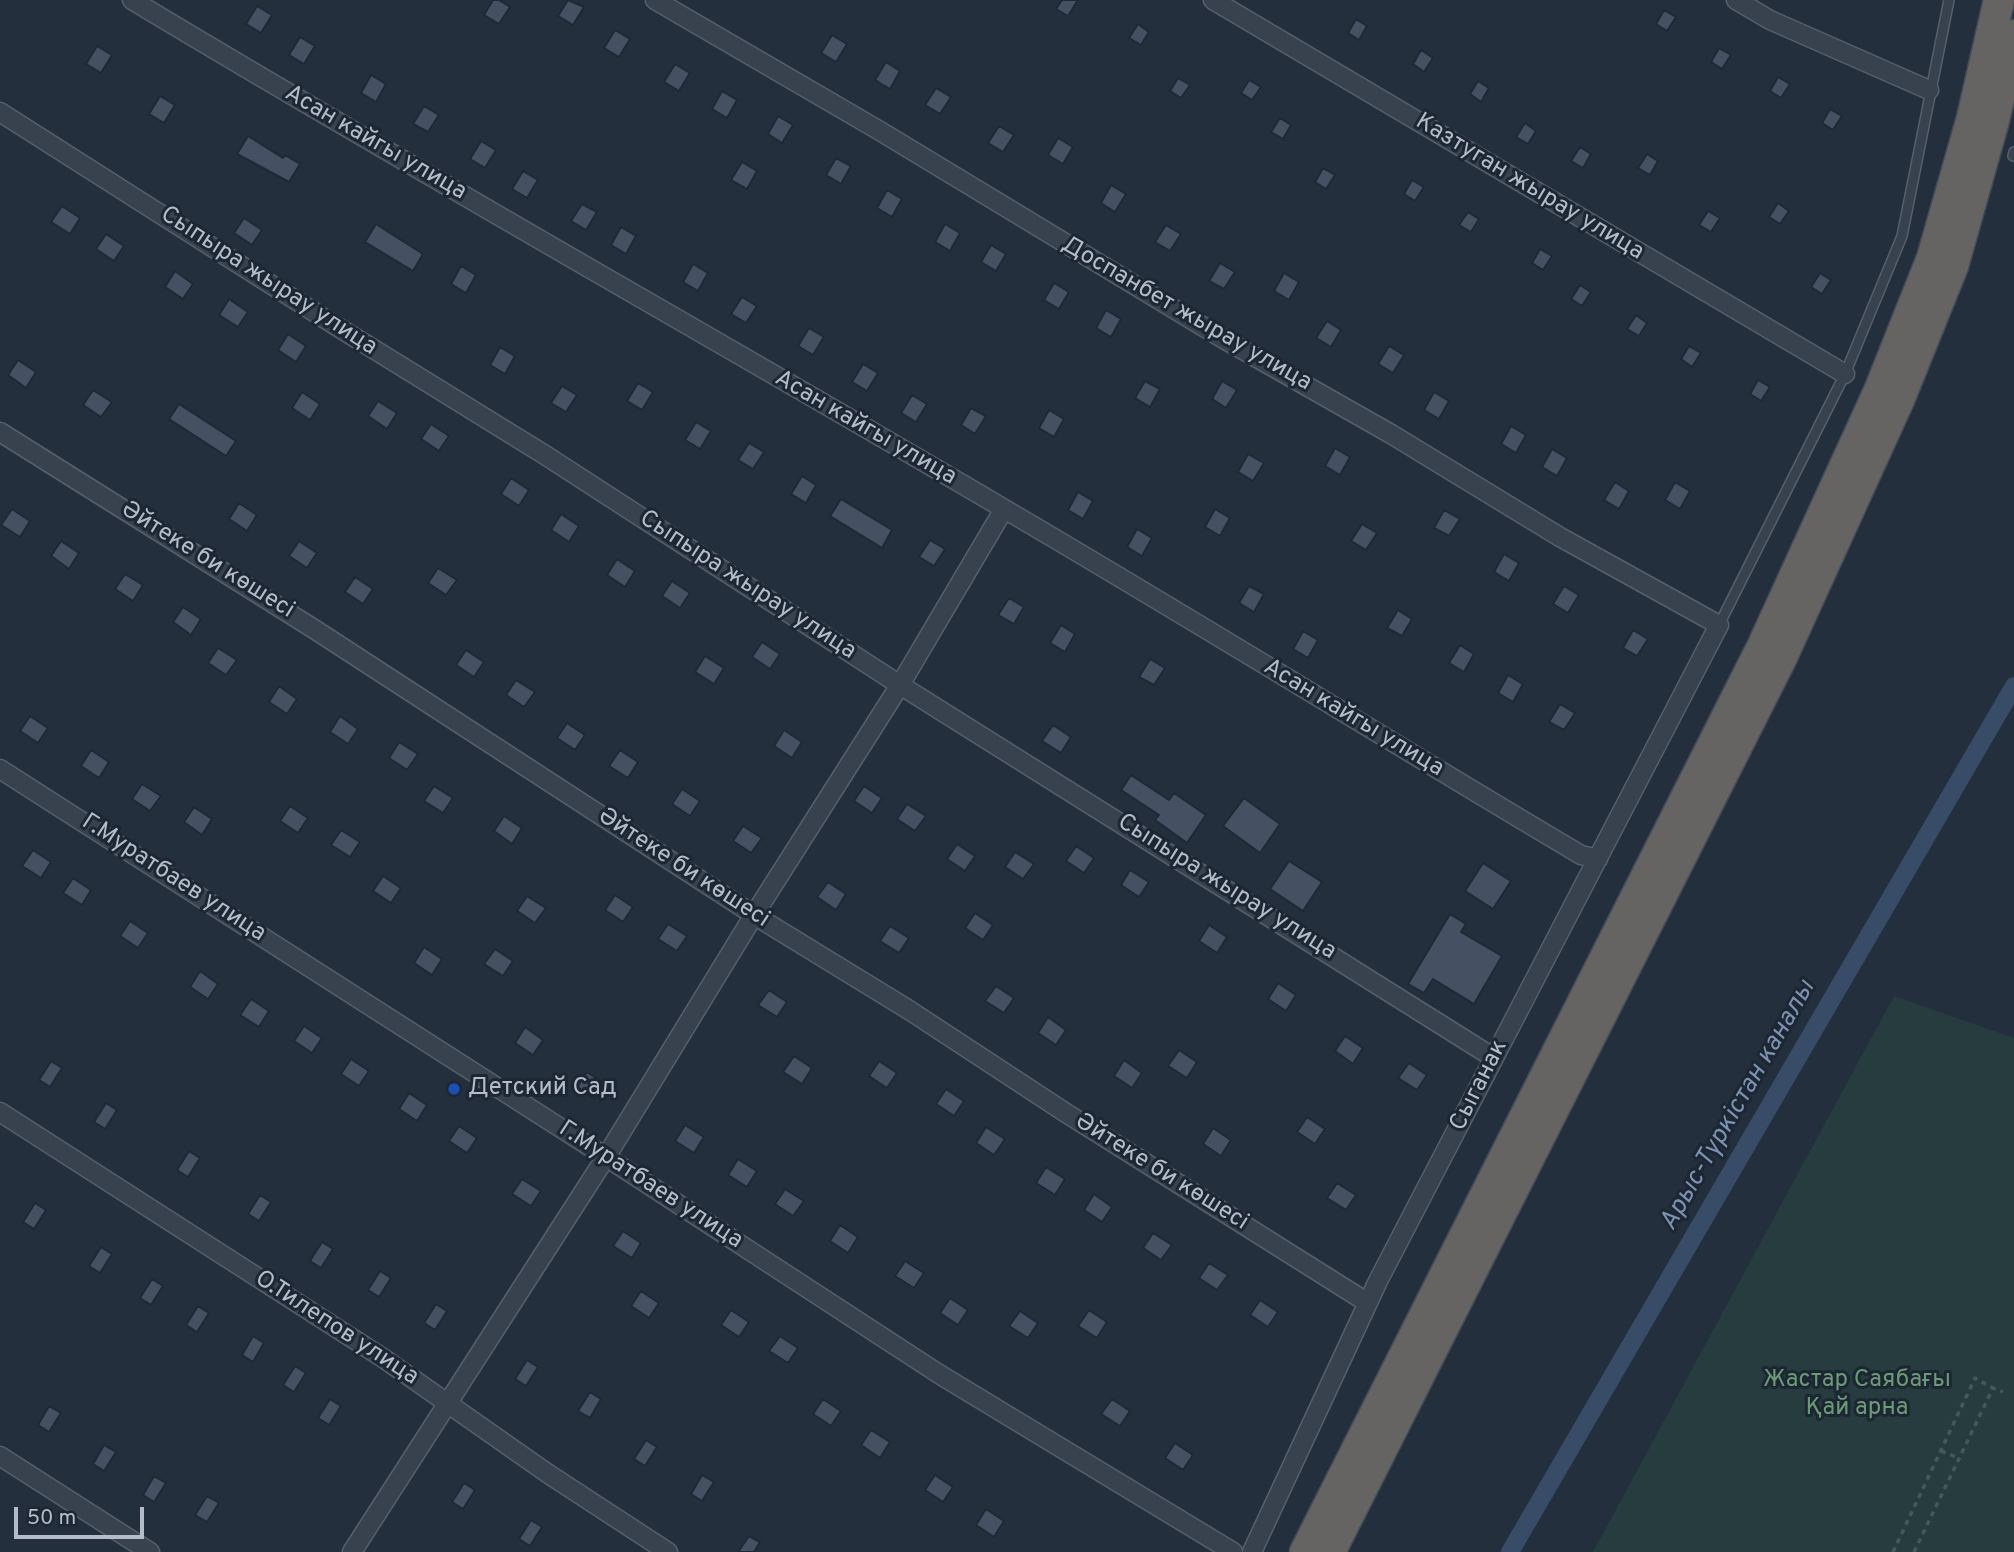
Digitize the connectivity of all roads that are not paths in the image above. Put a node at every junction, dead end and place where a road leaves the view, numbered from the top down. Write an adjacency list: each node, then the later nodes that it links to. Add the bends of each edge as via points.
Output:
1 (132, 0): 12 (street, Асан кайгы улица, via 356,135)
2 (655, 0): 13 (street, Доспанбет жырау улица, via 1560,537)
3 (1213, 0): 10 (street, Казтуган жырау улица)
4 (1736, 0): 8 (street, via 1770,20)
5 (1949, 0): 8 (lane)
6 (1999, 0): 29 (highway, via 1972,118 1932,258 1879,391 1756,660)
7 (2014, 35): 30 (highway, via 1953,266 1899,400 1776,669)
8 (1929, 90): 10 (lane, via 1902,236)
9 (0, 112): 14 (street, Сыпыра жырау улица)
10 (1846, 374): 13 (lane)
11 (0, 432): 17 (street, Әйтеке би көшесі)
12 (1004, 509): 14 (street); 16 (street, Асан кайгы улица, via 1581,855)
13 (1719, 625): 16 (street, Сыганак)
14 (900, 685): 17 (street); 18 (street, Сыпыра жырау улица)
15 (0, 769): 20 (street, Г.Муратбаев улица)
16 (1598, 859): 18 (street, Сыганак)
17 (754, 915): 20 (street); 21 (street, Әйтеке би көшесі)
18 (1494, 1058): 21 (street, Сыганак)
19 (0, 1112): 22 (street, О.Тилепов улица)
20 (606, 1157): 22 (street); 27 (street, Г.Муратбаев улица, via 939,1374)
21 (1368, 1303): 28 (street, Сыганак)
22 (449, 1405): 25 (street); 26 (street, О.Тилепов улица)
23 (0, 1456): 24 (street)
24 (150, 1552)
25 (352, 1552)
26 (668, 1552)
27 (1233, 1552)
28 (1252, 1552)
29 (1305, 1552)
30 (1330, 1552)

